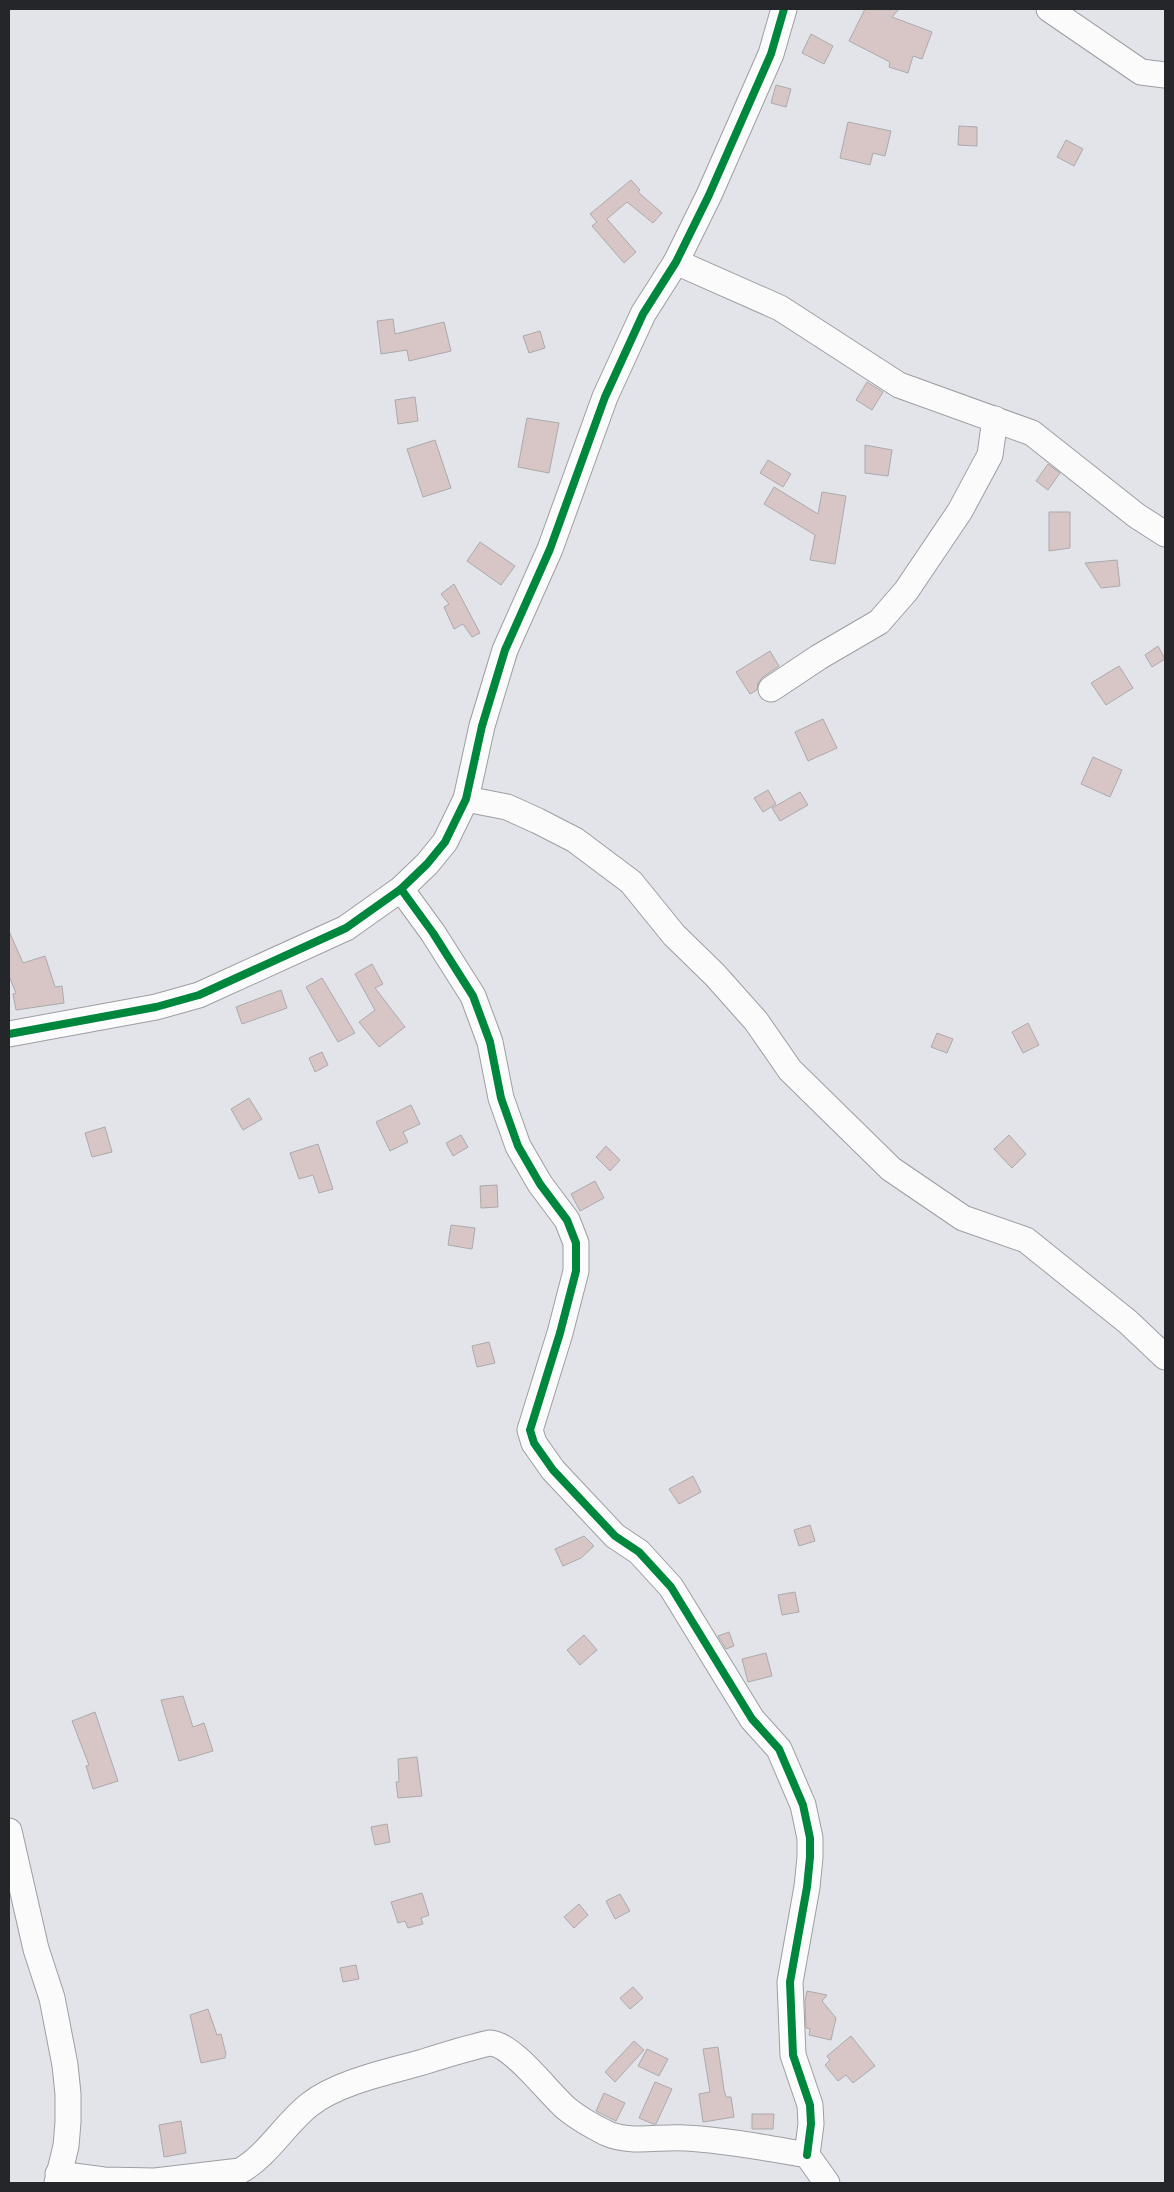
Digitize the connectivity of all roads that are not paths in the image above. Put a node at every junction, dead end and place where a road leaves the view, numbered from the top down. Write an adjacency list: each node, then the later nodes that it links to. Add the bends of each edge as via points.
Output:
1 (784, 9): 4 (street, via 771,54 748,108)
2 (1049, 9): 3 (street, via 1140,72)
3 (1165, 75)
4 (676, 262): 5 (street, via 780,308 899,385); 8 (street, via 643,314 605,397 550,549 505,650 482,726)
5 (996, 419): 6 (street, via 1032,433 1136,516); 7 (street, via 990,455 960,511 906,591 879,622)
6 (1165, 534)
7 (771, 689)
8 (466, 799): 9 (street, via 445,842); 11 (street, via 507,807 538,821 575,840 632,882 674,935 756,1021 790,1070 891,1169 963,1218 1026,1240 1128,1322)
9 (401, 889): 10 (street, via 346,928 199,995 156,1007); 13 (street, via 473,996 490,1042 501,1098 518,1146 540,1184 567,1220 576,1243 576,1271 530,1430 534,1443 553,1470 615,1536 639,1552 671,1587 752,1719 779,1749 803,1805 810,1838 810,1857 790,1982 794,2055 810,2105)
10 (9, 1034)
11 (1165, 1357)
12 (9, 1831): 14 (street, via 36,1949 52,1998 65,2066 68,2122)
13 (807, 2155): 14 (street, via 719,2140 616,2136 568,2110 512,2055 500,2045 490,2043 376,2075 330,2092 308,2105 262,2154 240,2172 155,2181); 15 (street)
14 (58, 2178)
15 (827, 2183)

